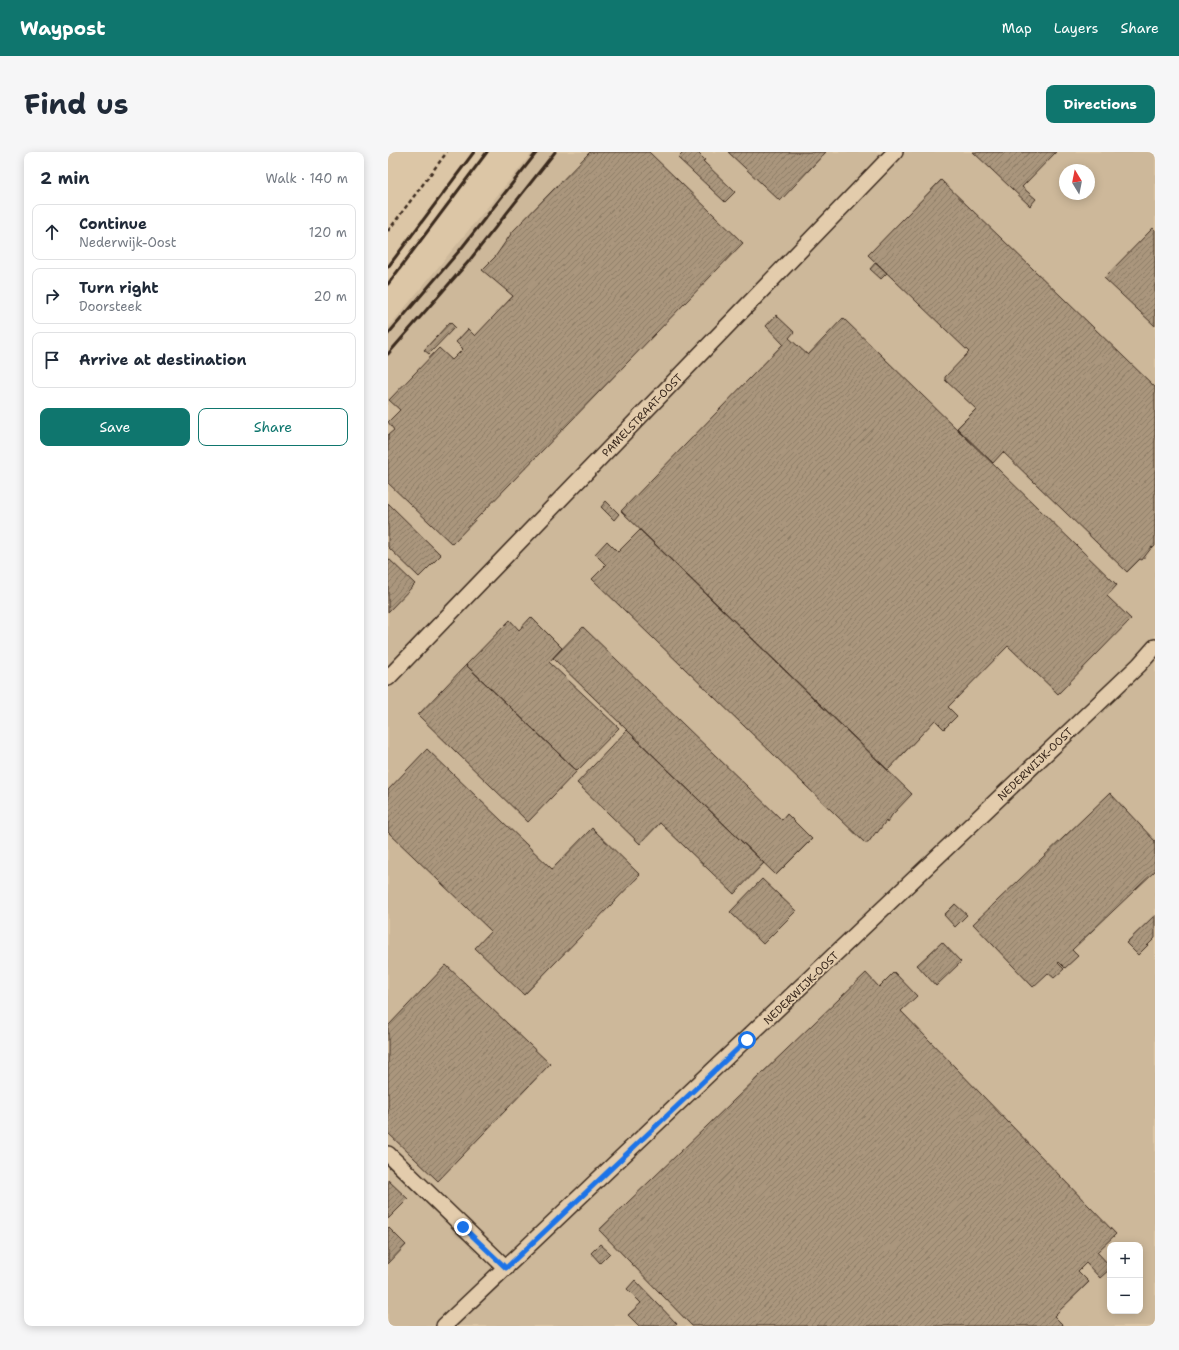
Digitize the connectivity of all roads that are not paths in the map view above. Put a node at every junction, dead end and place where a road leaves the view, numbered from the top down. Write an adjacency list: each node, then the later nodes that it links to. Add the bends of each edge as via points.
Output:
1 (895, 152): 3 (street, PAMELSTRAAT-OOST)
2 (1155, 647): 5 (street, NEDERWIJK-OOST, via 1122,682)
3 (388, 678)
4 (388, 1154): 5 (street)
5 (506, 1268): 6 (street, NEDERWIJK-OOST)
6 (444, 1326)

